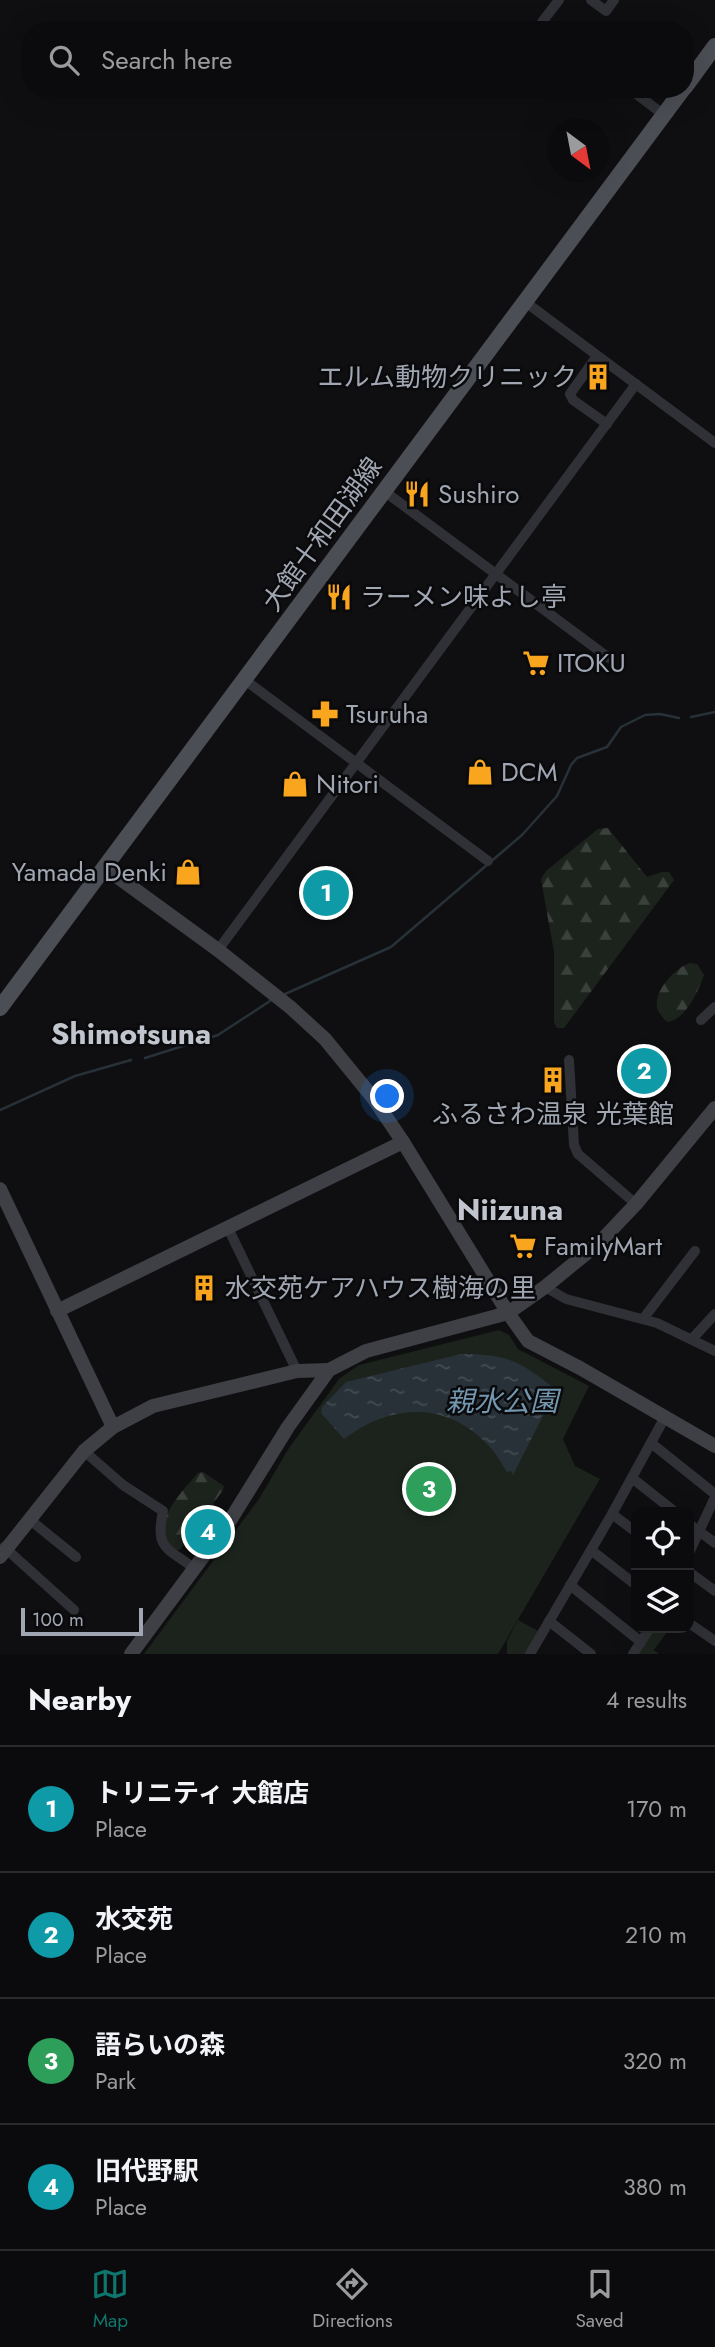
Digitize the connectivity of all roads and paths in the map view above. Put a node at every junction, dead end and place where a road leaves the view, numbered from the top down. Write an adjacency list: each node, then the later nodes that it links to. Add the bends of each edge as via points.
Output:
1 (559, 0): 4 (street)
2 (591, 0): 3 (street, via 606,10)
3 (614, 0)
4 (543, 21)
5 (715, 46): 6 (main road, 大館十和田湖線)
6 (694, 74)
7 (642, 98): 9 (street)
8 (677, 98): 9 (main road, 大館十和田湖線)
9 (664, 115): 10 (main road, 大館十和田湖線)
10 (524, 301): 11 (street); 15 (main road, 大館十和田湖線)
11 (597, 356): 12 (street); 13 (street, via 570,394)
12 (636, 384): 13 (street); 14 (street)
13 (607, 424): 16 (street)
14 (715, 443)
15 (384, 491): 16 (street); 18 (main road, 大館十和田湖線)
16 (496, 573): 17 (street); 19 (street)
17 (609, 659)
18 (245, 680): 19 (street); 21 (main road, 大館十和田湖線)
19 (355, 762): 20 (street); 22 (street)
20 (488, 861)
21 (104, 867): 22 (street); 24 (main road, 大館十和田湖線)
22 (218, 950): 28 (street, via 325,1039)
23 (715, 1007): 25 (street)
24 (0, 1008)
25 (701, 1020)
26 (569, 1060): 30 (street, via 578,1154)
27 (714, 1112): 30 (street)
28 (403, 1142): 31 (street); 35 (street)
29 (0, 1189): 34 (street)
30 (636, 1205): 33 (street)
31 (228, 1228): 34 (street); 41 (street)
32 (695, 1251): 37 (street)
33 (545, 1287): 35 (street); 37 (street, via 566,1299)
34 (57, 1311): 43 (street)
35 (508, 1314): 40 (street, via 366,1351); 42 (street, via 528,1341)
36 (715, 1314): 38 (street)
37 (643, 1319): 38 (street)
38 (692, 1339): 39 (street)
39 (715, 1351)
40 (329, 1370): 41 (street); 60 (street, via 231,1520)
41 (297, 1371): 43 (street, via 153,1406)
42 (665, 1417): 44 (street); 45 (street)
43 (113, 1427): 46 (street)
44 (651, 1443): 47 (street); 48 (street)
45 (715, 1446)
46 (83, 1451): 51 (street); 60 (street, via 163,1511 158,1534 165,1546)
47 (632, 1478): 49 (street); 50 (street)
48 (715, 1496): 54 (street)
49 (669, 1507)
50 (612, 1514): 52 (street); 58 (street)
51 (29, 1518): 57 (street); 59 (street)
52 (631, 1528)
53 (694, 1528): 54 (street)
54 (699, 1532): 55 (street); 56 (street)
55 (694, 1542)
56 (715, 1543)
57 (2, 1550): 65 (street)
58 (591, 1550): 62 (street); 63 (street)
59 (76, 1557)
60 (194, 1568): 71 (street)
61 (694, 1576): 64 (street)
62 (631, 1580)
63 (570, 1585): 66 (street); 70 (street)
64 (715, 1591)
65 (74, 1610)
66 (549, 1621): 72 (street); 73 (street)
67 (694, 1626): 69 (street)
68 (647, 1633): 70 (street)
69 (715, 1641)
70 (641, 1642): 74 (street)
71 (131, 1654)
72 (530, 1654)
73 (591, 1654)
74 (633, 1654)

